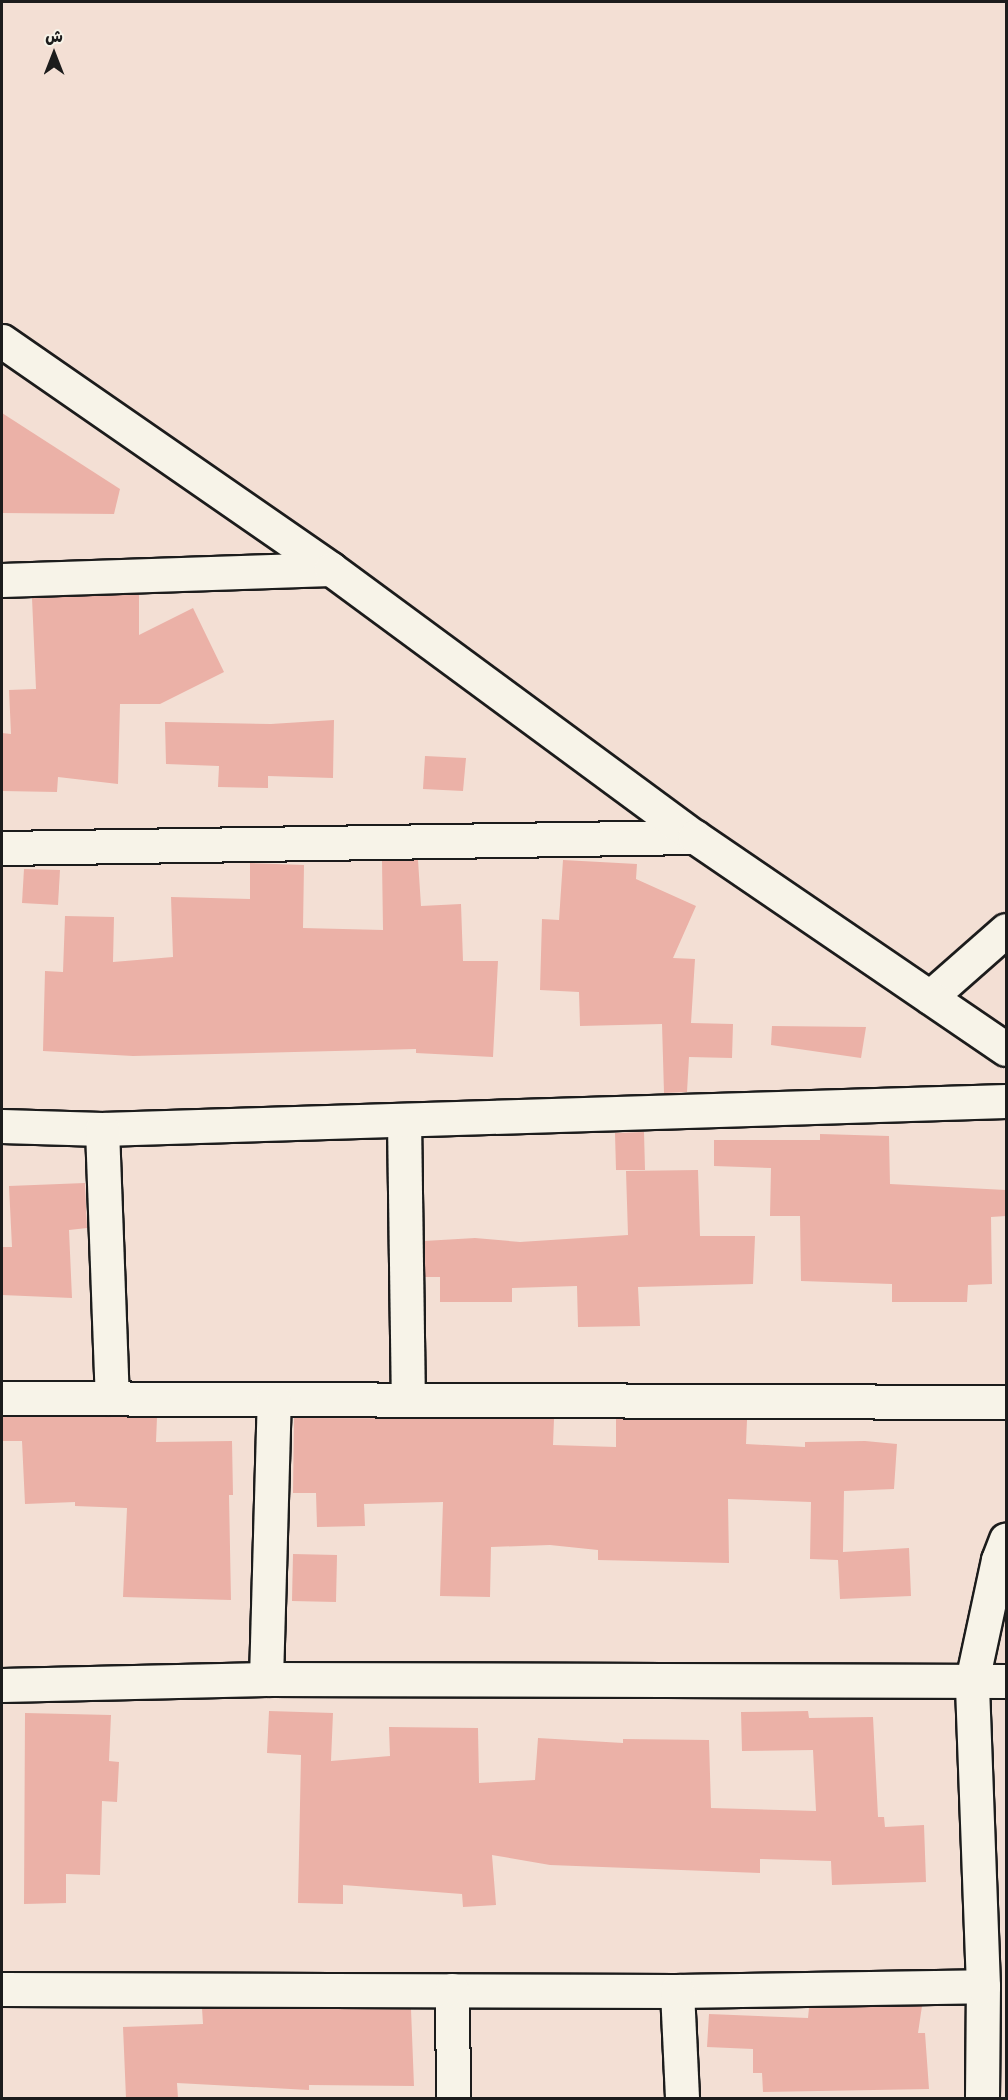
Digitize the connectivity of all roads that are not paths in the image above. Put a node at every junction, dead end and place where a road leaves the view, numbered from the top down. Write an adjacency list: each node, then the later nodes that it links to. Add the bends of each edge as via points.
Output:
1 (2, 341): 2 (street)
2 (331, 569): 3 (street); 4 (street)
3 (2, 580)
4 (695, 837): 5 (street); 7 (street)
5 (2, 848)
6 (1006, 930): 7 (street)
7 (930, 997): 8 (street)
8 (1006, 1049)
9 (1006, 1101): 10 (street)
10 (404, 1120): 12 (street); 16 (street)
11 (2, 1126): 12 (street)
12 (102, 1129): 14 (street)
13 (2, 1398): 14 (street)
14 (112, 1398): 15 (street)
15 (274, 1399): 16 (street); 19 (street)
16 (408, 1399): 17 (street)
17 (1006, 1402)
18 (1006, 1539): 20 (street)
19 (266, 1679): 20 (street); 22 (street)
20 (972, 1681): 21 (street); 23 (street)
21 (1006, 1681)
22 (2, 1685)
23 (983, 1986): 26 (street); 29 (street)
24 (2, 1989): 25 (street)
25 (452, 1990): 26 (street); 27 (street)
26 (677, 1990): 28 (street)
27 (453, 2098)
28 (682, 2098)
29 (982, 2098)

